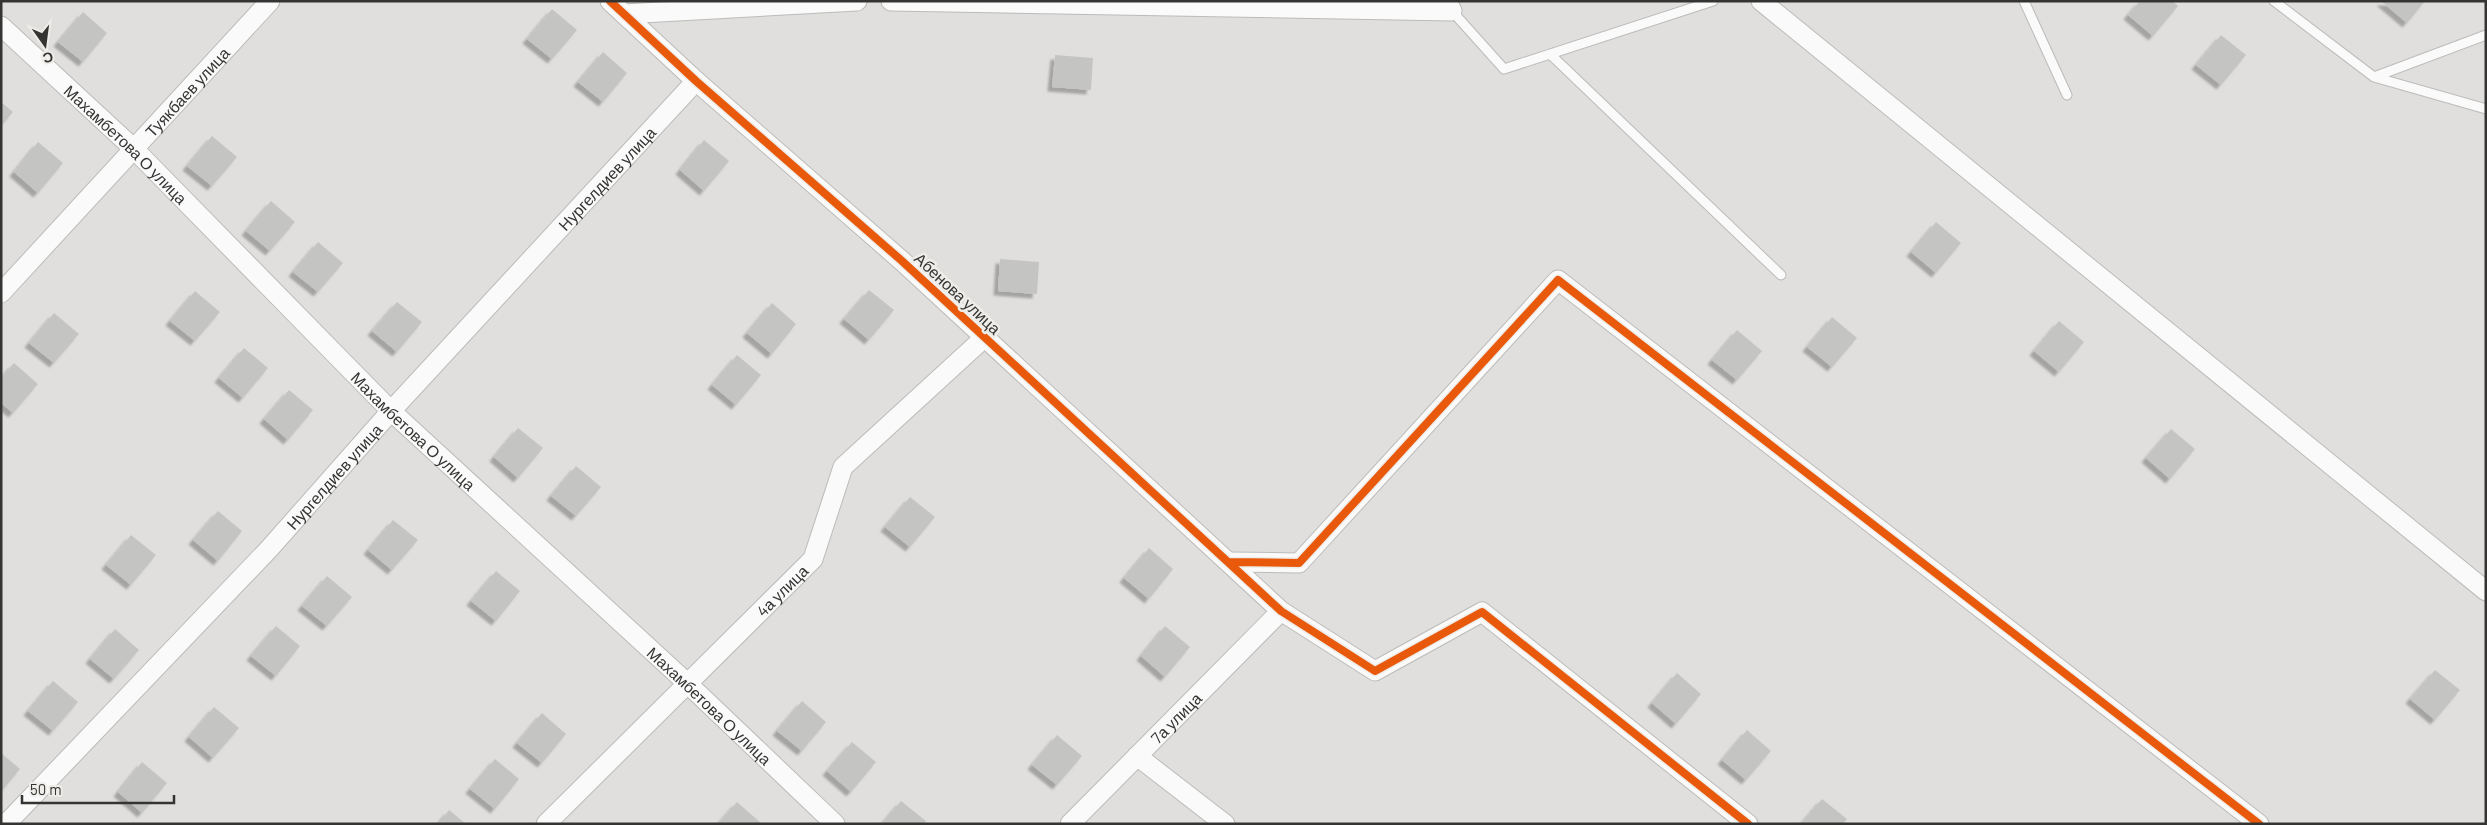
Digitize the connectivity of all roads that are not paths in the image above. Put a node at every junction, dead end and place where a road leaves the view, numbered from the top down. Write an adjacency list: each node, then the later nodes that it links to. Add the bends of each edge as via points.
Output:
1 (270, 1): 18 (street, Туякбаев улица)
2 (610, 1): 10 (street, Абенова улица)
3 (857, 1): 10 (street)
4 (891, 1): 9 (street)
5 (1713, 1): 13 (lane)
6 (1761, 1): 24 (street)
7 (2024, 1): 16 (lane)
8 (2274, 1): 14 (lane)
9 (1449, 6): 13 (lane, via 1504,69)
10 (624, 14): 15 (street, Абенова улица)
11 (1, 26): 18 (street, Махамбетова О улица)
12 (2486, 35): 14 (lane)
13 (1550, 54): 19 (lane)
14 (2374, 77): 17 (lane)
15 (696, 81): 21 (street, Абенова улица, via 902,260); 22 (street, Нургелдиев улица)
16 (2067, 95)
17 (2486, 110)
18 (133, 148): 20 (street, Туякбаев улица); 22 (street, Махамбетова О улица)
19 (1781, 276)
20 (1, 293)
21 (985, 337): 23 (street, Абенова улица); 26 (street, 4а улица, via 843,467 813,559)
22 (391, 411): 26 (street, Махамбетова О улица); 28 (street, Нургелдиев улица, via 269,549)
23 (1229, 562): 25 (street, Абенова улица); 34 (street, via 1299,563 1558,280)
24 (2486, 591)
25 (1281, 611): 27 (street, 7а улица); 33 (street, Абенова улица, via 1375,671 1482,612)
26 (688, 683): 29 (street, 4а улица); 30 (street, Махамбетова О улица)
27 (1137, 756): 31 (street, 7а улица); 32 (street)
28 (6, 824)
29 (546, 824)
30 (836, 824)
31 (1070, 824)
32 (1225, 824)
33 (1748, 824)
34 (2259, 824)

